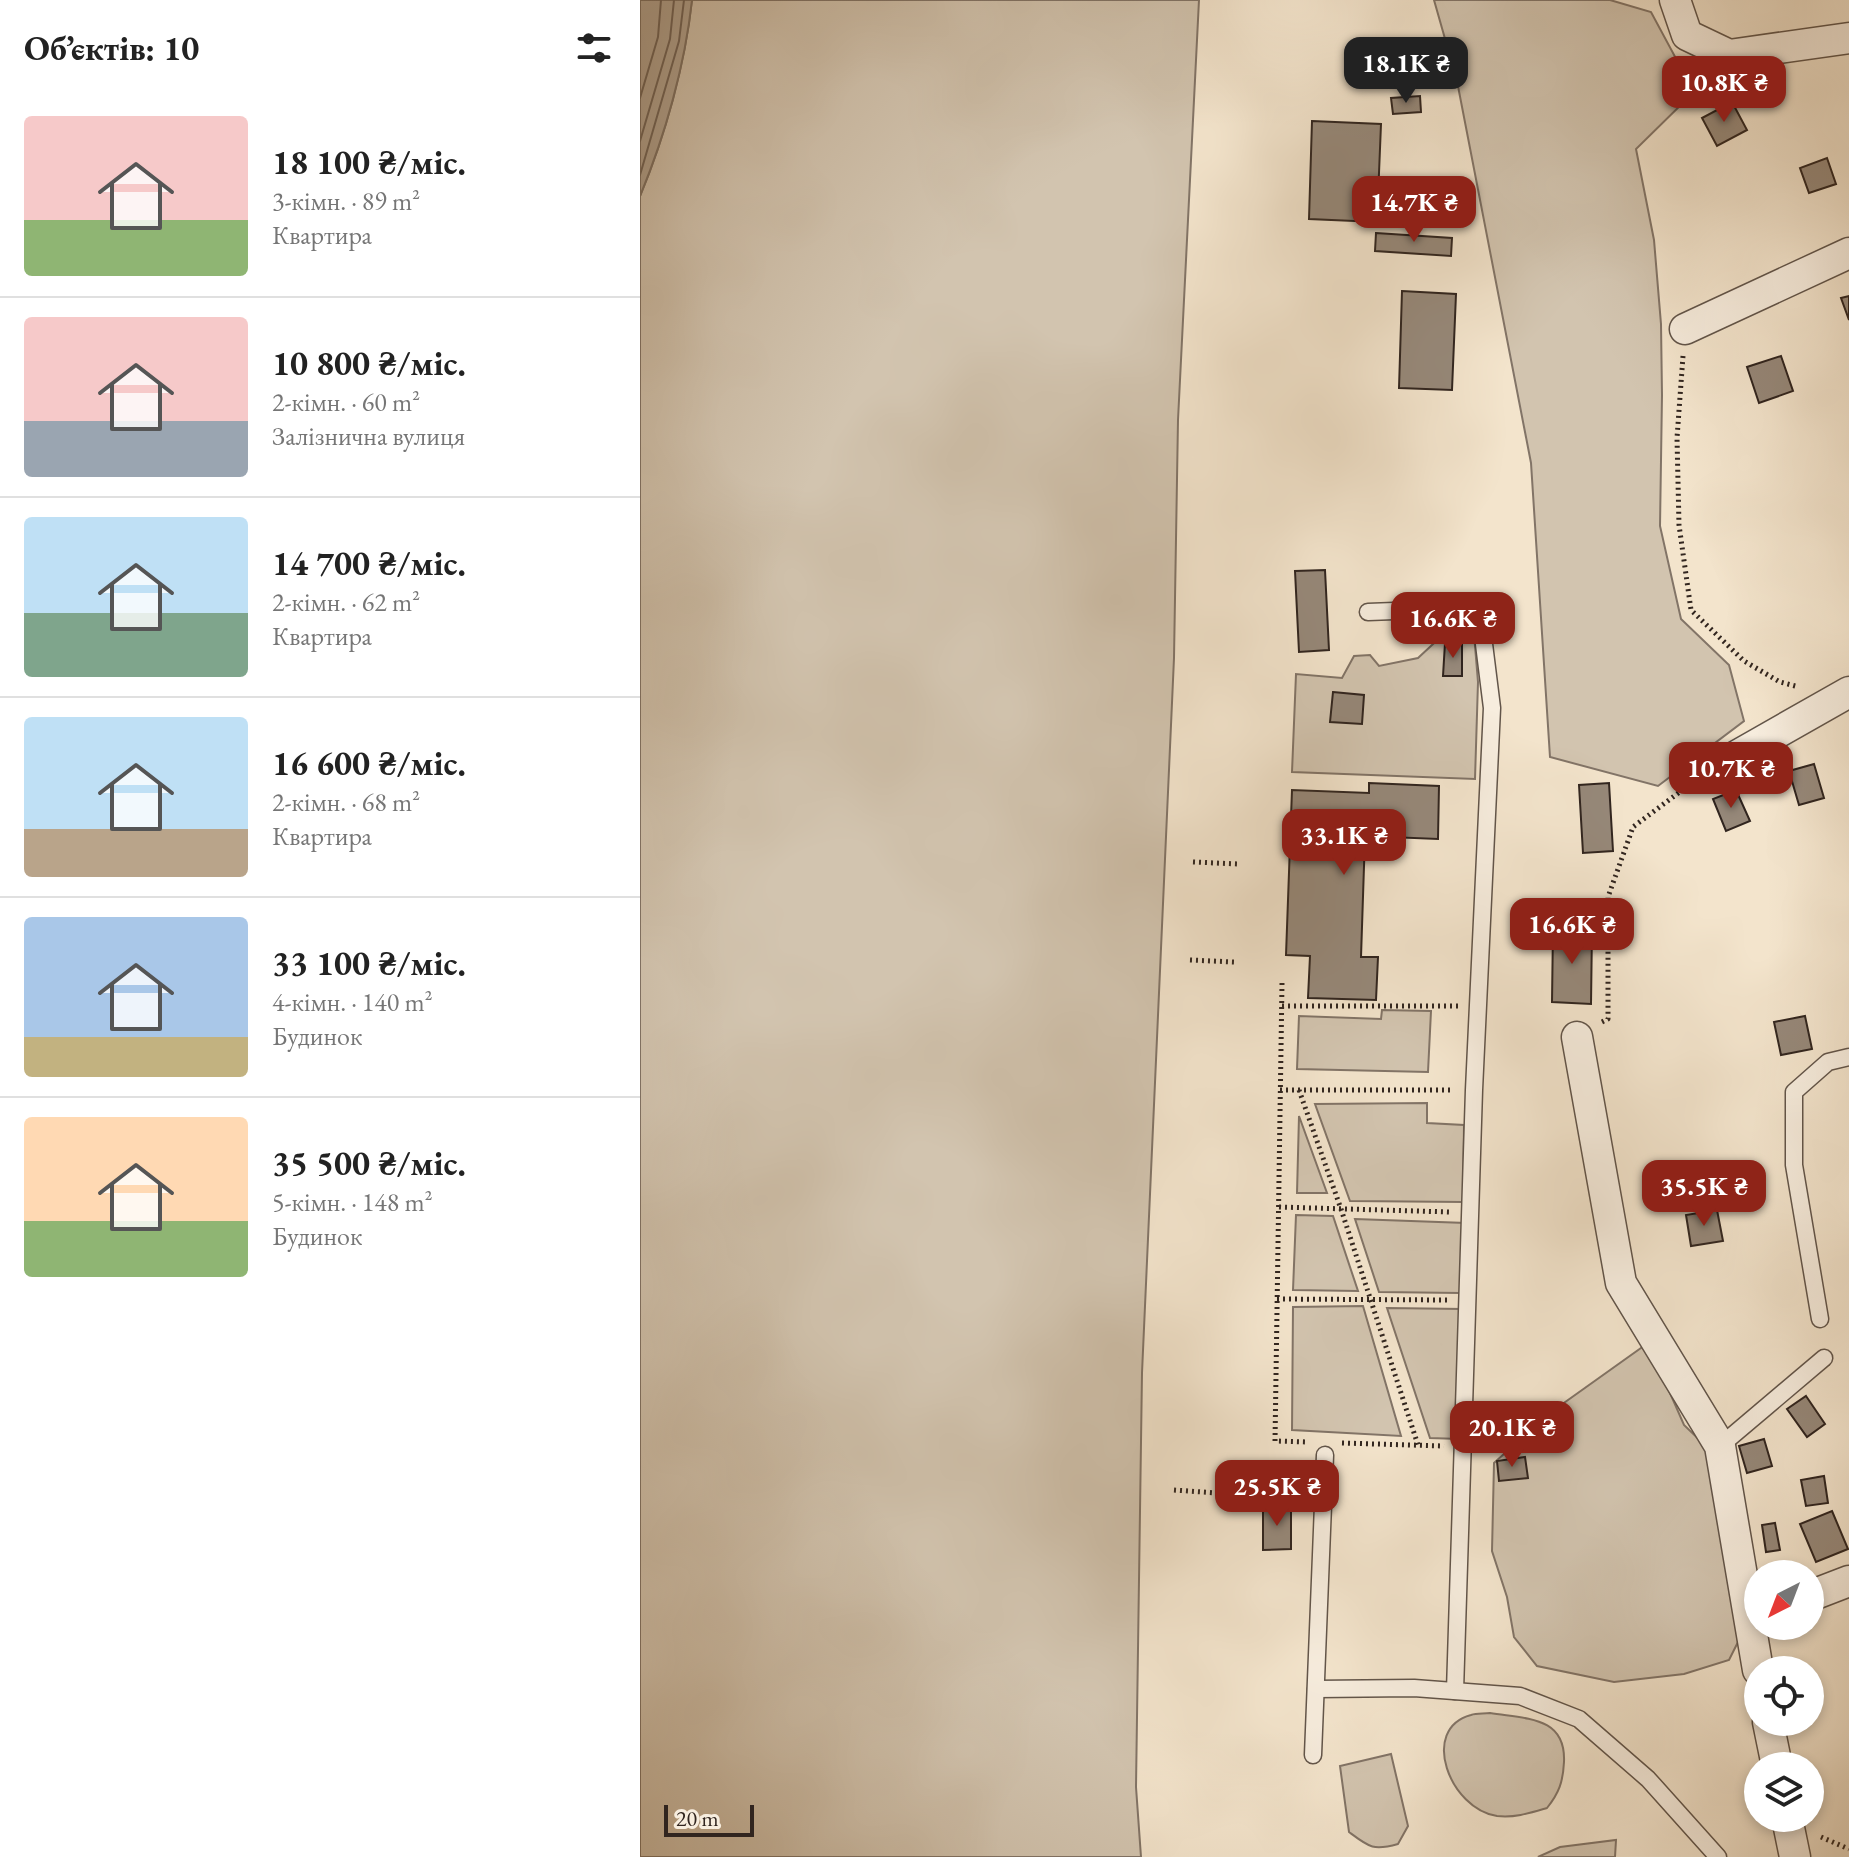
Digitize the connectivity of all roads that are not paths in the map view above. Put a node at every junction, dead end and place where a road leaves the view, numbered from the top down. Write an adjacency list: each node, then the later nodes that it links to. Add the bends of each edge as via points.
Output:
1 (1675, 0): 2 (street, via 1687,35 1729,55)
2 (1849, 38)
3 (1849, 253): 4 (street)
4 (1685, 329)
5 (1368, 612): 18 (lane, via 1447,609 1469,615 1483,636 1492,708)
6 (1844, 695): 7 (street)
7 (1717, 767)
8 (1577, 1037): 12 (street, via 1621,1283)
9 (1849, 1057): 10 (lane, via 1828,1062 1794,1092 1794,1165)
10 (1820, 1319)
11 (1824, 1358): 12 (lane)
12 (1720, 1446): 14 (street)
13 (1324, 1449): 17 (lane)
14 (1744, 1573)
15 (1849, 1581): 16 (street)
16 (1824, 1591)
17 (1316, 1689): 18 (lane); 19 (lane)
18 (1455, 1691): 21 (lane, via 1520,1696 1579,1719 1648,1779)
19 (1313, 1755)
20 (1790, 1832): 22 (street)
21 (1718, 1857)
22 (1795, 1857)

